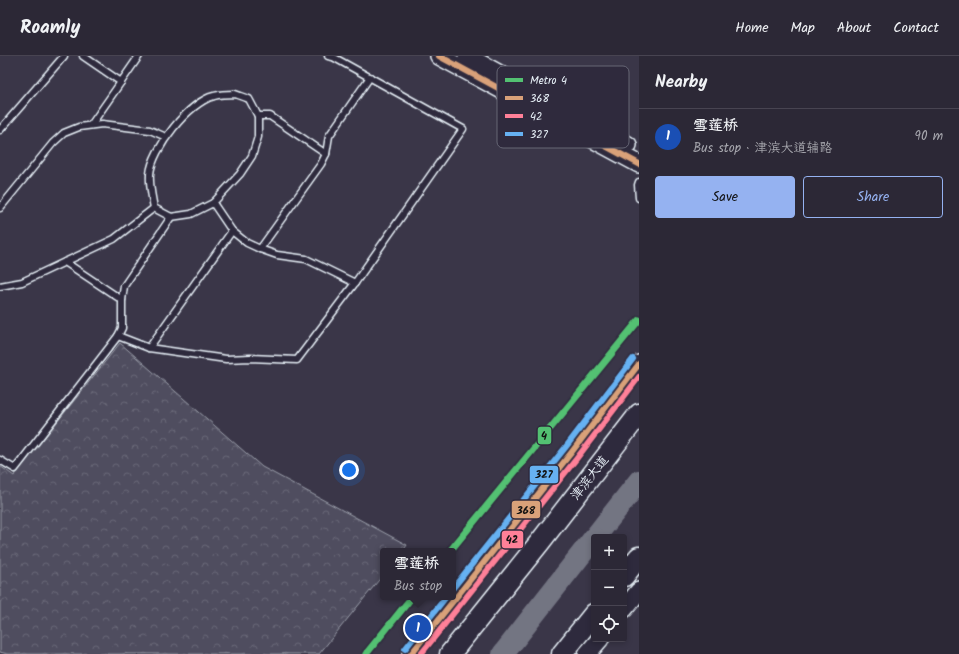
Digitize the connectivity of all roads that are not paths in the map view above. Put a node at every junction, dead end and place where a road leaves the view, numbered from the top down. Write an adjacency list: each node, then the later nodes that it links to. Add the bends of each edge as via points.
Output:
1 (64, 56): 13 (lane)
2 (83, 56): 9 (lane)
3 (139, 56): 9 (lane)
4 (328, 56): 8 (lane)
5 (439, 56): 10 (main road)
6 (467, 56): 7 (main road)
7 (497, 73)
8 (370, 78): 18 (lane, via 329,136); 29 (lane, via 462,129)
9 (121, 82): 12 (lane)
10 (497, 87)
11 (258, 116): 14 (lane, via 249,99 236,94 213,96 195,106); 18 (lane, via 270,116); 22 (lane, via 258,137 252,156 240,174)
12 (91, 125): 14 (lane, via 150,130); 23 (lane, via 64,133 53,143)
13 (0, 130)
14 (166, 137): 24 (lane, via 158,148 150,174)
15 (629, 145): 17 (main road)
16 (609, 148): 19 (main road)
17 (639, 151)
18 (326, 154): 27 (lane)
19 (639, 164)
20 (639, 182): 21 (lane)
21 (639, 198)
22 (213, 203): 25 (lane, via 191,214); 26 (lane)
23 (0, 208)
24 (154, 208): 25 (lane); 28 (lane, via 114,239)
25 (171, 217): 31 (lane, via 124,286)
26 (232, 231): 27 (lane); 33 (lane)
27 (260, 249): 29 (lane, via 306,260)
28 (65, 262): 30 (lane, via 22,282); 31 (lane)
29 (355, 283): 33 (lane, via 297,360 226,359)
30 (0, 286)
31 (122, 300): 32 (lane, via 122,328)
32 (118, 336): 33 (lane); 36 (lane, via 15,469)
33 (149, 348)
34 (639, 363): 40 (main road)
35 (639, 414): 46 (highway, 津滨大道)
36 (0, 460)
37 (639, 557): 38 (highway)
38 (627, 572)
39 (639, 591): 42 (main road)
40 (456, 597)
41 (454, 600): 45 (main road)
42 (626, 606)
43 (591, 618): 47 (highway)
44 (597, 642): 48 (main road)
45 (411, 654)
46 (450, 654)
47 (562, 654)
48 (587, 654)

